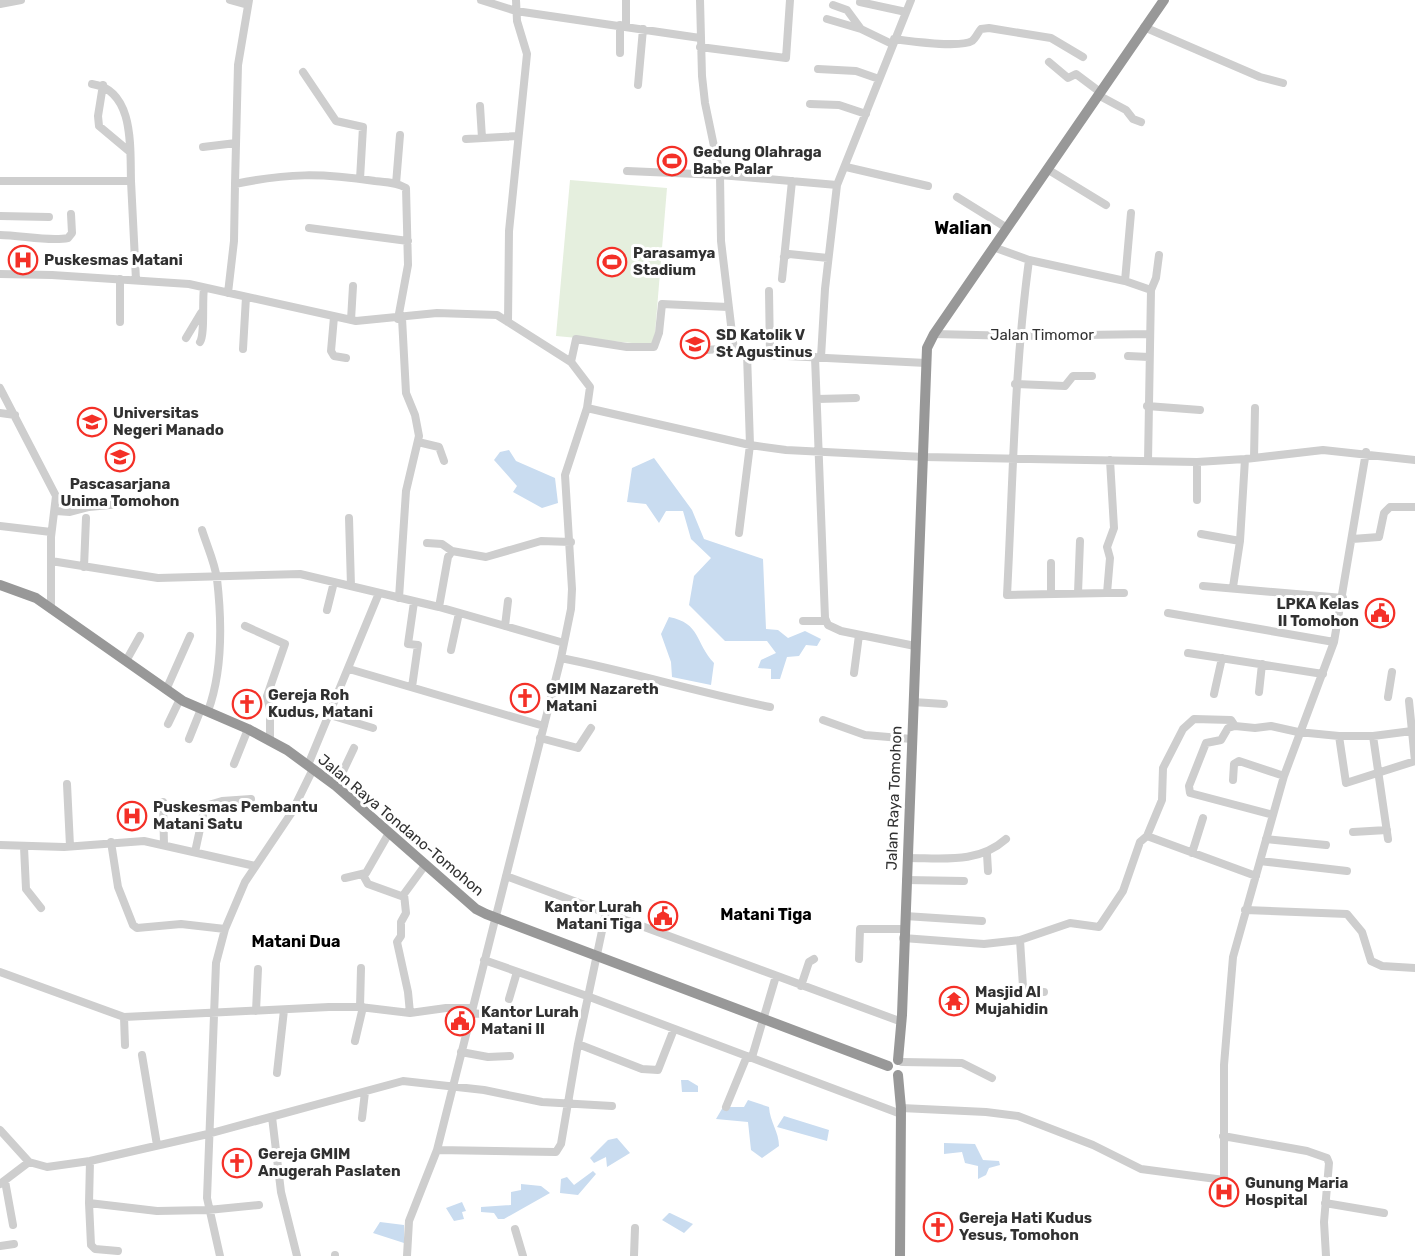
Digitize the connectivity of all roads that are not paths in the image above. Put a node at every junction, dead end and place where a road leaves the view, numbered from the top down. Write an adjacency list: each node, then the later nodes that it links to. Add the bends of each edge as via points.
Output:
1 (21, 0): 12 (street)
2 (230, 0): 11 (street)
3 (481, 0): 14 (street)
4 (516, 0): 14 (street)
5 (626, 0): 17 (street)
6 (700, 0): 21 (street)
7 (790, 0): 23 (street, via 786,58)
8 (911, 0): 15 (street)
9 (1164, 0): 18 (highway, Jalan Raya Tomohon)
10 (860, 2): 15 (street)
11 (249, 3): 43 (street, via 238,59)
12 (0, 4)
13 (833, 5): 20 (street, via 847,10)
14 (516, 11): 17 (street); 40 (street, via 527,49)
15 (906, 12): 22 (street)
16 (827, 19): 20 (street)
17 (623, 26): 19 (street); 24 (street)
18 (1144, 27): 30 (street, via 1260,77); 34 (highway, Jalan Raya Tomohon)
19 (643, 29): 21 (street); 32 (street)
20 (861, 29): 22 (street)
21 (700, 38): 23 (street)
22 (893, 42): 25 (street, via 964,43 973,40 981,28 989,28 1051,38); 29 (street)
23 (700, 47): 49 (street, via 705,103)
24 (620, 54)
25 (1083, 57)
26 (1049, 62): 34 (street, via 1068,78 1076,74)
27 (818, 69): 29 (street, via 856,71)
28 (303, 72): 50 (street, via 336,121 363,127)
29 (879, 79): 37 (street)
30 (1283, 82)
31 (92, 84): 33 (street)
32 (638, 85)
33 (103, 86): 45 (street, via 121,104 130,132); 45 (street, via 99,126)
34 (1099, 93): 38 (street); 47 (highway, Jalan Raya Tomohon)
35 (810, 104): 37 (street, via 839,105)
36 (480, 106): 41 (street)
37 (866, 114): 46 (street)
38 (1141, 122)
39 (400, 135): 55 (street)
40 (518, 136): 41 (street); 90 (street, via 509,231)
41 (482, 138): 42 (street)
42 (466, 139)
43 (236, 143): 44 (street); 54 (street)
44 (203, 147)
45 (130, 152): 52 (street)
46 (846, 167): 56 (street); 57 (street)
47 (1047, 169): 59 (street); 65 (highway, Jalan Raya Tomohon)
48 (627, 171): 49 (street)
49 (720, 175): 53 (street); 84 (street)
50 (360, 179): 54 (street, via 285,174); 55 (street)
51 (0, 181): 52 (street)
52 (131, 181): 76 (street)
53 (792, 181): 56 (street); 70 (street)
54 (235, 184): 82 (street)
55 (396, 184): 67 (street, via 406,188)
56 (837, 185): 71 (street)
57 (928, 186)
58 (957, 197): 65 (street)
59 (1106, 205)
60 (1131, 213): 77 (street)
61 (71, 214): 66 (street, via 72,233 68,238)
62 (0, 216): 63 (street)
63 (49, 217)
64 (309, 228): 67 (street)
65 (1007, 228): 68 (highway, Jalan Raya Tomohon)
66 (0, 235)
67 (408, 241): 87 (street)
68 (993, 247): 72 (street); 91 (highway, Jalan Raya Tomohon)
69 (1159, 255): 80 (street)
70 (784, 257): 71 (street, via 789,254); 75 (street)
71 (828, 258): 102 (street)
72 (1029, 260): 77 (street); 93 (street)
73 (0, 274): 74 (street)
74 (120, 279): 76 (street); 89 (street)
75 (782, 279)
76 (136, 280): 79 (street)
77 (1125, 281): 80 (street)
78 (353, 286): 88 (street)
79 (204, 288): 82 (street); 85 (street)
80 (1151, 290): 92 (street)
81 (770, 291): 100 (street)
82 (228, 293): 83 (street)
83 (246, 297): 86 (street); 97 (street)
84 (728, 306): 96 (street); 105 (street, via 662,304 654,347 576,339)
85 (201, 313): 94 (street); 95 (street)
86 (334, 317): 88 (street); 104 (street, via 331,351 334,356)
87 (400, 318): 88 (street); 90 (street, via 471,312 497,315); 118 (street, via 406,393 418,425)
88 (351, 320)
89 (120, 322)
90 (508, 322): 105 (street)
91 (934, 333): 93 (street, Jalan Timomor); 106 (highway, Jalan Raya Tomohon)
92 (1150, 334): 93 (street, Jalan Timomor); 103 (street)
93 (1018, 336): 108 (street)
94 (186, 338)
95 (201, 342)
96 (733, 348): 98 (street); 99 (street)
97 (243, 349)
98 (706, 350)
99 (747, 354): 100 (street); 119 (street)
100 (770, 355): 102 (street)
101 (1128, 356): 103 (street)
102 (818, 357): 106 (street); 111 (street)
103 (1149, 357): 112 (street)
104 (346, 358)
105 (572, 362): 113 (street, via 590,387)
106 (926, 363): 122 (highway, Jalan Raya Tomohon)
107 (1092, 376): 108 (street, via 1073,376 1065,386)
108 (1015, 384): 123 (street)
109 (0, 388): 117 (street)
110 (856, 398): 111 (street)
111 (816, 399): 120 (street)
112 (1147, 406): 115 (street); 128 (street)
113 (587, 408): 119 (street); 144 (street, via 565,475)
114 (1255, 408): 124 (street)
115 (1200, 410)
116 (0, 413): 117 (street)
117 (15, 415): 133 (street, via 55,492)
118 (418, 442): 127 (street, via 439,447); 161 (street, via 406,491)
119 (750, 445): 120 (street); 139 (street)
120 (818, 450): 122 (street); 171 (street)
121 (1366, 452): 124 (street, via 1323,450); 126 (street); 141 (street)
122 (924, 457): 123 (street); 179 (highway, Jalan Raya Tomohon)
123 (1011, 458): 125 (street); 157 (street, via 1007,595)
124 (1249, 459): 129 (street); 143 (street)
125 (1110, 460): 128 (street); 159 (street, via 1114,528 1107,547)
126 (1415, 460)
127 (444, 461)
128 (1148, 461): 129 (street)
129 (1197, 462): 130 (street)
130 (1197, 500)
131 (141, 502): 133 (street)
132 (1415, 507): 141 (street, via 1389,507 1379,537)
133 (56, 511): 138 (street)
134 (86, 518): 149 (street)
135 (349, 518): 153 (street)
136 (0, 526): 138 (street)
137 (202, 530): 150 (street)
138 (51, 532): 147 (street)
139 (739, 533)
140 (1201, 534): 143 (street)
141 (1352, 539): 162 (street)
142 (1080, 541): 158 (street)
143 (1240, 541): 155 (street)
144 (571, 542): 146 (street, via 541,542 486,557); 178 (street, via 571,609)
145 (427, 543): 146 (street, via 442,544)
146 (452, 551): 165 (street)
147 (51, 561): 149 (street); 166 (street)
148 (1051, 563): 157 (street)
149 (84, 567): 150 (street, via 158,578)
150 (217, 577): 151 (street, via 300,574); 200 (street, via 218,673)
151 (334, 582): 153 (street); 167 (street)
152 (0, 585): 166 (highway, Jalan Raya Tondano-Tomohon, via 36,598)
153 (351, 586): 156 (street)
154 (1203, 586): 155 (street)
155 (1233, 587): 162 (street)
156 (379, 593): 161 (street); 186 (street)
157 (1051, 593): 158 (street)
158 (1078, 593): 159 (street)
159 (1107, 593): 160 (street)
160 (1125, 593)
161 (399, 598): 163 (street)
162 (1343, 598): 177 (street)
163 (414, 602): 165 (street); 190 (street, via 408,644 418,645)
164 (508, 602): 172 (street)
165 (439, 607): 168 (street)
166 (51, 609): 184 (highway, Jalan Raya Tondano-Tomohon)
167 (327, 610)
168 (459, 613): 172 (street); 180 (street)
169 (1168, 613): 177 (street)
170 (803, 621): 171 (street)
171 (826, 621): 174 (street, via 834,628)
172 (505, 626): 178 (street)
173 (245, 627): 216 (street, via 285,644 267,696)
174 (859, 635): 179 (street); 188 (street)
175 (140, 636): 184 (street)
176 (190, 636): 191 (street)
177 (1334, 642): 189 (street)
178 (564, 643): 182 (street)
179 (915, 646): 197 (highway, Jalan Raya Tomohon)
180 (451, 650)
181 (1188, 653): 183 (street)
182 (561, 657): 199 (street); 204 (street)
183 (1222, 658): 185 (street); 193 (street)
184 (126, 662): 191 (highway, Jalan Raya Tondano-Tomohon)
185 (1262, 664): 189 (street); 192 (street)
186 (349, 669): 190 (street); 201 (street)
187 (1392, 672): 194 (street)
188 (854, 673)
189 (1323, 674): 210 (street)
190 (412, 687): 204 (street)
191 (166, 690): 195 (highway, Jalan Raya Tondano-Tomohon)
192 (1259, 692)
193 (1214, 694)
194 (1388, 697)
195 (180, 699): 200 (highway, Jalan Raya Tondano-Tomohon); 203 (street)
196 (1409, 701): 209 (street)
197 (913, 702): 198 (street); 214 (highway, Jalan Raya Tomohon)
198 (944, 704)
199 (770, 707)
200 (204, 710): 208 (highway, Jalan Raya Tondano-Tomohon); 215 (street)
201 (330, 715): 206 (street); 219 (street)
202 (823, 720): 214 (street, via 865,735)
203 (168, 724)
204 (544, 726): 213 (street)
205 (1235, 726): 210 (street, via 1271,726); 227 (street, via 1228,728 1221,740 1204,745 1190,793); 231 (street, via 1231,720 1201,718 1183,729 1163,768 1162,800)
206 (373, 728)
207 (591, 728): 213 (street, via 578,748)
208 (248, 729): 216 (highway, Jalan Raya Tondano-Tomohon); 218 (street)
209 (1412, 731): 212 (street); 220 (street, via 1415,761)
210 (1298, 732): 211 (street); 221 (street)
211 (1338, 736): 212 (street); 220 (street, via 1346,783)
212 (1373, 736): 220 (street)
213 (540, 738): 250 (street)
214 (912, 739): 243 (highway, Jalan Raya Tomohon)
215 (189, 740)
216 (270, 740): 219 (highway, Jalan Raya Tondano-Tomohon)
217 (354, 748): 224 (street)
218 (234, 764)
219 (310, 767): 224 (highway, Jalan Raya Tondano-Tomohon); 246 (street, via 292,812)
220 (1378, 772): 229 (street, via 1387,834)
221 (1284, 776): 222 (street, via 1239,761 1234,764); 227 (street)
222 (1233, 780)
223 (67, 784): 238 (street)
224 (336, 786): 230 (highway, Jalan Raya Tondano-Tomohon)
225 (251, 799): 240 (street, via 205,806)
226 (163, 802): 236 (street)
227 (1273, 815): 233 (street)
228 (1203, 818): 241 (street)
229 (1353, 832)
230 (389, 833): 245 (highway, Jalan Raya Tondano-Tomohon); 249 (street)
231 (1147, 836): 241 (street); 264 (street, via 1140,842 1123,891 1102,925 1070,923)
232 (1006, 839): 242 (street)
233 (1266, 839): 237 (street); 244 (street)
234 (111, 842): 236 (street); 238 (street); 262 (street, via 118,887 133,925 137,928 181,924)
235 (0, 844): 239 (street)
236 (164, 845): 240 (street)
237 (1326, 845)
238 (70, 846): 239 (street)
239 (24, 847): 256 (street, via 26,889)
240 (195, 852): 246 (street)
241 (1192, 853): 251 (street)
242 (987, 854): 243 (street); 247 (street)
243 (907, 858): 253 (highway, Jalan Raya Tomohon)
244 (1260, 861): 248 (street); 251 (street)
245 (426, 864): 255 (street); 260 (highway, Jalan Raya Tondano-Tomohon, via 476,909)
246 (255, 866): 262 (street)
247 (988, 871)
248 (1347, 871)
249 (363, 875): 252 (street); 255 (street, via 368,884)
250 (506, 876): 258 (street); 260 (street)
251 (1256, 876): 257 (street)
252 (345, 878)
253 (906, 880): 254 (street); 259 (highway, Jalan Raya Tomohon)
254 (964, 881)
255 (404, 897): 283 (street, via 406,913 397,942)
256 (41, 908)
257 (1245, 910): 270 (street, via 1347,914 1362,932 1371,961 1382,966); 312 (street, via 1230,976)
258 (606, 912): 265 (street); 274 (street)
259 (905, 916): 261 (street); 263 (highway, Jalan Raya Tomohon)
260 (496, 918): 265 (highway, Jalan Raya Tondano-Tomohon); 268 (street)
261 (982, 921)
262 (225, 929): 284 (street, via 216,963)
263 (903, 934): 264 (street, via 984,944); 267 (street, via 860,928); 288 (highway, Jalan Raya Tomohon)
264 (1020, 940): 276 (street, via 1023,987 1026,991)
265 (596, 956): 277 (street); 287 (highway, Jalan Raya Tondano-Tomohon)
266 (814, 958): 275 (street, via 808,962)
267 (859, 959)
268 (484, 960): 273 (street); 282 (street)
269 (361, 968): 279 (street)
270 (1415, 968)
271 (258, 969): 281 (street)
272 (0, 972): 286 (street)
273 (517, 972): 277 (street); 278 (street)
274 (776, 976): 275 (street); 287 (street)
275 (801, 986): 288 (street)
276 (1044, 992)
277 (587, 996): 289 (street); 291 (street)
278 (509, 999)
279 (362, 1007): 280 (street); 283 (street); 290 (street)
280 (284, 1010): 281 (street); 299 (street)
281 (256, 1011): 284 (street)
282 (471, 1011): 283 (street, via 446,1008); 285 (street); 293 (street)
283 (410, 1013)
284 (213, 1014): 286 (street); 311 (street)
285 (505, 1016)
286 (124, 1017): 292 (street)
287 (765, 1019): 296 (street); 298 (highway, Jalan Raya Tondano-Tomohon)
288 (902, 1022): 297 (highway, Jalan Raya Tomohon)
289 (674, 1029): 291 (street, via 658,1070 642,1069); 296 (street)
290 (356, 1041)
291 (578, 1044): 304 (street)
292 (125, 1045)
293 (461, 1052): 295 (street); 302 (street)
294 (142, 1054): 313 (street)
295 (510, 1056)
296 (750, 1057): 306 (street); 307 (street)
297 (900, 1061): 298 (highway, via 892,1061); 300 (highway, Jalan Raya Tomohon, via 903,1071); 301 (street, via 962,1064)
298 (888, 1066): 300 (highway, via 890,1072)
299 (278, 1073)
300 (898, 1075): 307 (highway, Jalan Raya Tomohon)
301 (992, 1078)
302 (454, 1086): 303 (street, via 412,1080); 304 (street); 314 (street)
303 (365, 1092): 308 (street); 309 (street)
304 (567, 1104): 305 (street); 314 (street, via 561,1144 556,1152)
305 (612, 1106)
306 (726, 1107)
307 (901, 1111): 312 (street, via 1018,1116 1141,1169 1215,1179 1225,1177); 334 (highway, Jalan Raya Tomohon)
308 (272, 1117): 311 (street); 330 (street, via 281,1192)
309 (362, 1118)
310 (0, 1130): 316 (street)
311 (208, 1134): 313 (street); 321 (street)
312 (1223, 1136): 319 (street, via 1325,1156 1329,1164)
313 (157, 1145): 315 (street)
314 (437, 1150): 331 (street, via 409,1221)
315 (90, 1161): 316 (street, via 47,1167); 318 (street)
316 (29, 1162): 317 (street)
317 (2, 1182): 323 (street)
318 (89, 1203): 321 (street, via 157,1211); 328 (street, via 90,1245 94,1249)
319 (1325, 1203): 322 (street); 335 (street)
320 (259, 1205): 321 (street)
321 (208, 1210): 329 (street)
322 (1384, 1213)
323 (13, 1225)
324 (635, 1228): 333 (street)
325 (515, 1229): 332 (street)
326 (14, 1244): 327 (street)
327 (0, 1246)
328 (118, 1251)
329 (220, 1256)
330 (297, 1256)
331 (407, 1256)
332 (523, 1256)
333 (634, 1256)
334 (900, 1256)
335 (1326, 1256)

